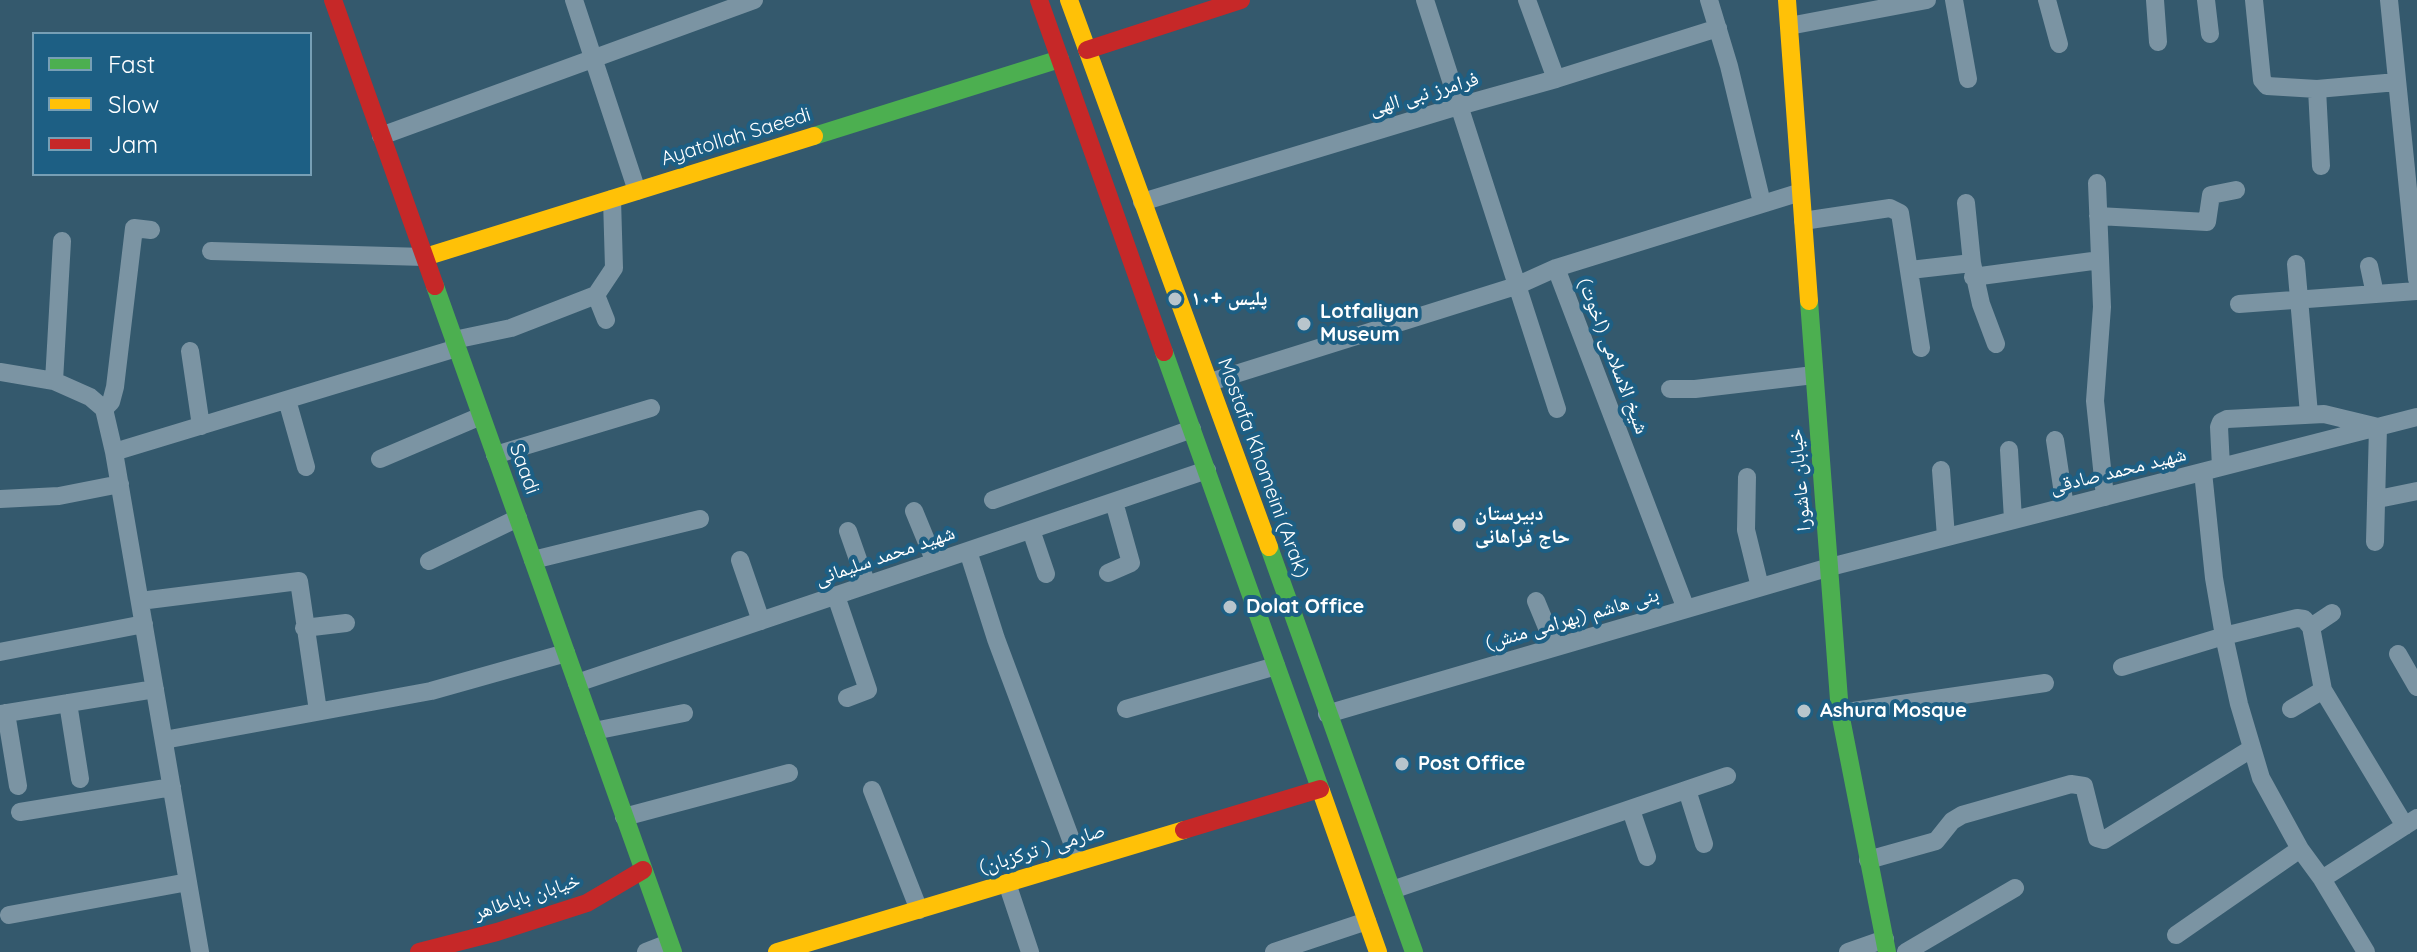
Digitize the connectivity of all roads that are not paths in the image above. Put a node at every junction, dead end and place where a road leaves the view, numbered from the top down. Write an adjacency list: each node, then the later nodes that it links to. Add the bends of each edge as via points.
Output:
1 (333, 0): 31 (main road, Saadi)
2 (574, 0): 24 (street)
3 (754, 0): 24 (street)
4 (1039, 0): 25 (main road)
5 (1069, 0): 23 (main road, Mostafa Khomeini (Arak))
6 (1241, 0): 23 (main road)
7 (1425, 0): 30 (street)
8 (1527, 0): 26 (street)
9 (1709, 0): 19 (street)
10 (1787, 0): 18 (main road, خیابان عاشورا)
11 (1926, 0): 18 (street)
12 (1954, 0): 27 (street)
13 (2047, 0): 22 (street)
14 (2155, 0): 21 (street)
15 (2206, 0): 20 (street)
16 (2254, 0): 29 (street, via 2262,80 2267,86)
17 (2389, 0): 28 (street)
18 (1789, 26): 37 (main road, خیابان عاشورا)
19 (1718, 28): 26 (street, فرامرز نبی الهی); 40 (street)
20 (2210, 34)
21 (2158, 42)
22 (2059, 44)
23 (1087, 50): 39 (main road, Mostafa Khomeini (Arak))
24 (593, 59): 31 (street); 36 (street)
25 (1060, 59): 36 (main road, Ayatollah Saeedi); 80 (main road)
26 (1556, 79): 30 (street, فرامرز نبی الهی)
27 (1968, 79)
28 (2397, 82): 29 (street); 32 (street)
29 (2317, 89): 33 (street)
30 (1459, 106): 39 (street, فرامرز نبی الهی); 55 (street)
31 (381, 136): 47 (main road, Saadi)
32 (2411, 158): 54 (street)
33 (2321, 166)
34 (2097, 183): 42 (street)
35 (2236, 190): 42 (street, via 2211,195 2207,222)
36 (637, 191): 38 (main road, Ayatollah Saeedi)
37 (1801, 192): 40 (street, شیخ الاسلامی (اخوت)); 43 (main road, خیابان عاشورا)
38 (612, 199): 47 (main road, Ayatollah Saeedi); 58 (street, via 614,268)
39 (1142, 202): 69 (main road, Mostafa Khomeini (Arak))
40 (1762, 203): 51 (street, شیخ الاسلامی (اخوت))
41 (1966, 203): 53 (street)
42 (2098, 216): 48 (street)
43 (1803, 221): 52 (street, via 1896,209); 67 (main road, خیابان عاشورا)
44 (151, 230): 73 (street, via 134,228 115,387)
45 (62, 241): 68 (street)
46 (211, 251): 47 (street)
47 (425, 257): 62 (main road, Saadi)
48 (2100, 260): 53 (street); 93 (street, via 2095,401)
49 (2296, 264): 59 (street)
50 (2369, 266): 57 (street)
51 (1556, 268): 55 (street); 120 (street, شیخ الاسلامی (اخوت))
52 (1910, 270): 53 (street); 64 (street)
53 (1972, 270): 63 (street)
54 (2417, 276)
55 (1516, 286): 69 (street); 74 (street)
56 (2417, 291): 57 (street)
57 (2375, 294): 59 (street)
58 (596, 295): 61 (street); 62 (street)
59 (2298, 299): 60 (street); 75 (street)
60 (2239, 304)
61 (606, 320)
62 (456, 344): 71 (street); 76 (main road, Saadi)
63 (1996, 344)
64 (1921, 348)
65 (190, 351): 78 (street)
66 (0, 372): 68 (street)
67 (1814, 375): 70 (street); 112 (main road, خیابان عاشورا)
68 (54, 381): 73 (street)
69 (1210, 382): 147 (main road, Mostafa Khomeini (Arak))
70 (1670, 389)
71 (287, 400): 78 (street); 86 (street)
72 (651, 408): 84 (street)
73 (104, 409): 83 (street)
74 (1557, 409)
75 (2309, 414): 79 (street, via 2333,414); 87 (street, via 2221,422)
76 (481, 416): 84 (main road, Saadi); 85 (street)
77 (2417, 417): 79 (street, شهید محمد صادقی)
78 (201, 426): 83 (street)
79 (2378, 427): 87 (street, شهید محمد صادقی); 95 (street)
80 (1192, 429): 88 (main road); 96 (street)
81 (2055, 440): 98 (street)
82 (2009, 450): 102 (street)
83 (114, 452): 91 (street)
84 (495, 455): 100 (main road, Saadi)
85 (380, 459)
86 (306, 467)
87 (2212, 469): 93 (street, شهید محمد صادقی); 127 (street, via 2214,578)
88 (1207, 470): 97 (street, شهید محمد سلیمانی); 132 (main road)
89 (1941, 470): 105 (street)
90 (1747, 477): 116 (street, via 1746,530)
91 (120, 484): 94 (street, via 59,496); 118 (street)
92 (2417, 491): 95 (street)
93 (2105, 497): 98 (street, شهید محمد صادقی)
94 (0, 499)
95 (2378, 499): 106 (street)
96 (993, 500)
97 (1114, 502): 103 (street, شهید محمد سلیمانی); 113 (street, via 1131,563)
98 (2065, 507): 102 (street, شهید محمد صادقی)
99 (914, 511): 111 (street)
100 (518, 518): 108 (main road, Saadi); 110 (street)
101 (700, 519): 108 (street)
102 (2013, 520): 105 (street, شهید محمد صادقی)
103 (1031, 530): 107 (street, شهید محمد سلیمانی); 114 (street)
104 (848, 531): 115 (street)
105 (1946, 537): 112 (street, شهید محمد صادقی)
106 (2375, 542)
107 (968, 551): 111 (street, شهید محمد سلیمانی); 167 (street)
108 (533, 560): 130 (main road, Saadi)
109 (740, 560): 122 (street)
110 (429, 561)
111 (935, 562): 115 (street, شهید محمد سلیمانی)
112 (1830, 567): 116 (street, بنی هاشم (بهرامی منش)); 146 (main road, خیابان عاشورا)
113 (1108, 573)
114 (1046, 574)
115 (867, 585): 117 (street, شهید محمد سلیمانی)
116 (1760, 587): 120 (street, بنی هاشم (بهرامی منش))
117 (836, 596): 122 (street, شهید محمد سلیمانی); 139 (street, via 868,690)
118 (140, 601): 124 (street); 126 (street, via 299,581)
119 (1536, 601): 128 (street)
120 (1686, 609): 128 (street, بنی هاشم (بهرامی منش))
121 (2332, 613): 125 (street)
122 (761, 621): 134 (street, شهید محمد سلیمانی)
123 (346, 623): 126 (street)
124 (144, 624): 129 (street); 137 (street)
125 (2311, 627): 127 (street, via 2297,618); 138 (street)
126 (304, 628): 143 (street)
127 (2224, 636): 133 (street); 150 (street)
128 (1555, 647): 147 (street, بنی هاشم (بهرامی منش))
129 (0, 652)
130 (566, 653): 134 (main road, Saadi); 143 (street, via 431,691)
131 (2398, 654): 136 (street)
132 (1276, 666): 141 (street); 156 (main road)
133 (2122, 667)
134 (577, 683): 148 (main road, Saadi)
135 (2045, 683): 146 (street)
136 (2417, 687)
137 (155, 689): 140 (street); 149 (street)
138 (2323, 690): 142 (street); 162 (street)
139 (847, 698)
140 (68, 703): 144 (street); 153 (street)
141 (1126, 709)
142 (2291, 709)
143 (318, 711): 149 (street)
144 (3, 713): 154 (street)
145 (684, 713): 148 (street)
146 (1840, 713): 166 (main road, خیابان عاشورا)
147 (1327, 714): 173 (main road, Mostafa Khomeini (Arak))
148 (594, 731): 161 (main road, Saadi)
149 (164, 740): 155 (street)
150 (2251, 749): 164 (street); 166 (street, via 2104,840 2097,838 2084,786 2071,784 1962,815 1936,841)
151 (789, 773): 161 (street)
152 (1727, 776): 158 (street)
153 (80, 779)
154 (18, 786)
155 (172, 787): 160 (street); 170 (street)
156 (1320, 789): 167 (main road, صارمی ( ترکزبان)); 176 (main road)
157 (872, 790): 174 (street)
158 (1687, 790): 159 (street); 163 (street)
159 (1631, 810): 165 (street); 173 (street)
160 (20, 812)
161 (624, 817): 168 (main road, Saadi)
162 (2411, 822): 169 (street)
163 (1704, 844)
164 (2300, 849): 169 (street); 177 (street)
165 (1647, 857)
166 (1868, 860): 178 (main road, خیابان عاشورا)
167 (1079, 861): 171 (main road, صارمی ( ترکزبان))
168 (643, 870): 179 (main road, Saadi); 181 (main road, خیابان باباطاهر, via 587,903)
169 (2322, 879): 190 (street)
170 (188, 882): 175 (street); 180 (street)
171 (1007, 883): 174 (main road, صارمی ( ترکزبان)); 184 (street)
172 (2015, 888): 189 (street)
173 (1392, 890): 187 (main road, Mostafa Khomeini (Arak))
174 (919, 910): 183 (main road, صارمی ( ترکزبان))
175 (9, 915)
176 (1367, 921): 185 (street); 186 (main road)
177 (2176, 935)
178 (1886, 945): 188 (street)
179 (671, 947): 182 (street)
180 (200, 952)
181 (419, 952)
182 (646, 952)
183 (777, 952)
184 (1030, 952)
185 (1274, 952)
186 (1378, 952)
187 (1414, 952)
188 (1848, 952)
189 (1906, 952)
190 (2366, 952)

